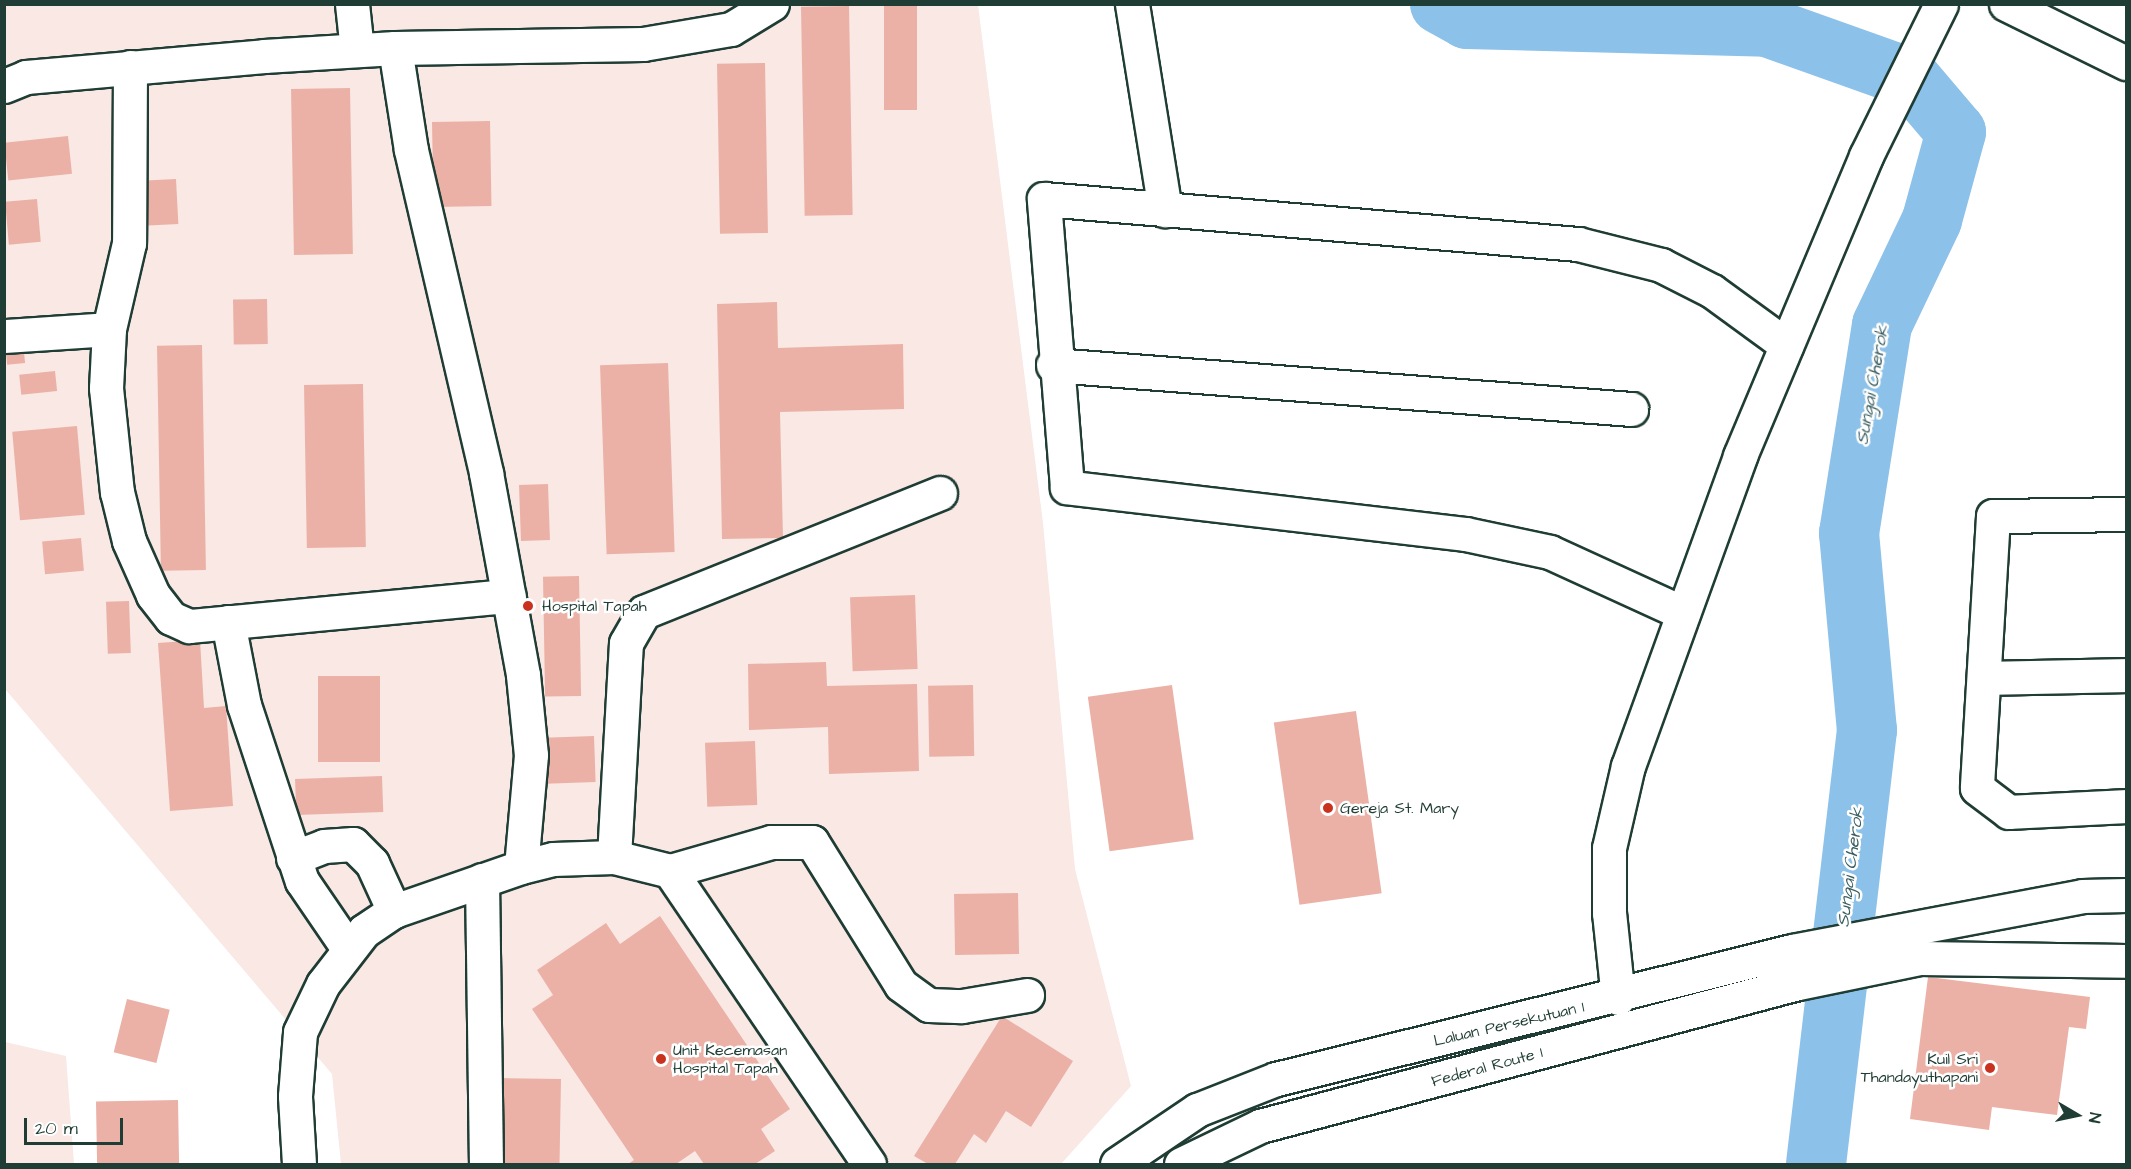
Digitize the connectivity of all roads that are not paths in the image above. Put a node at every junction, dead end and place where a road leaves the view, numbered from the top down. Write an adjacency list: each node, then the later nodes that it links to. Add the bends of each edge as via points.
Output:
1 (352, 4): 7 (main road)
2 (772, 4): 6 (main road, via 731,29 643,44)
3 (1132, 4): 11 (main road)
4 (1941, 4): 14 (main road, via 1866,156)
5 (2006, 4): 8 (main road)
6 (395, 48): 7 (main road); 19 (main road, via 411,150)
7 (357, 50): 9 (main road)
8 (2127, 63)
9 (130, 67): 10 (main road, via 26,77); 12 (main road, via 129,243)
10 (4, 86)
11 (1165, 210): 14 (main road, via 1578,244 1661,265 1712,291); 15 (main road, via 1044,199)
12 (109, 329): 13 (main road); 21 (main road, via 106,388 117,492 129,541 153,595 171,618 189,626)
13 (4, 336)
14 (1786, 345): 20 (main road)
15 (1053, 365): 16 (main road); 20 (main road, via 1067,488 1465,534 1550,552)
16 (1631, 409)
17 (940, 494): 25 (main road, via 644,612 626,643)
18 (2127, 514): 23 (main road, via 1993,516)
19 (509, 596): 21 (main road); 27 (main road, via 531,755)
20 (1683, 613): 36 (main road, via 1628,766 1609,848 1609,913)
21 (228, 622): 26 (main road, via 244,705)
22 (2127, 675): 23 (main road)
23 (1986, 678): 24 (main road, via 1977,788 2009,812)
24 (2127, 806)
25 (614, 857): 27 (main road, via 552,859); 28 (main road)
26 (293, 858): 31 (main road, via 324,846 353,844 372,863); 33 (main road, via 302,881)
27 (521, 867): 29 (main road)
28 (670, 871): 35 (main road, via 771,842 812,842 910,991 929,1005 962,1006); 39 (main road)
29 (482, 880): 31 (main road); 38 (main road)
30 (2127, 895): 32 (main road, via 2082,896)
31 (394, 911): 33 (main road, via 364,932)
32 (1920, 943): 34 (main road); 36 (main road, Laluan Persekutuan 1, via 1792,951); 41 (main road, Federal Route 1, via 1798,983 1260,1126)
33 (349, 950): 37 (main road, via 323,984 300,1032 295,1096)
34 (2127, 961)
35 (1027, 994)
36 (1618, 998): 40 (main road, Laluan Persekutuan 1, via 1276,1079 1197,1110)
37 (299, 1164)
38 (486, 1164)
39 (869, 1164)
40 (1117, 1164)
41 (1181, 1164)

